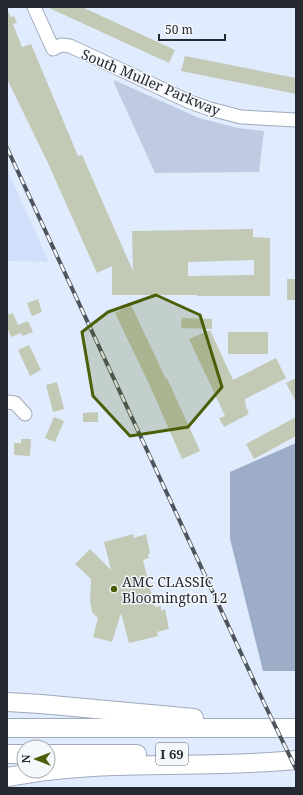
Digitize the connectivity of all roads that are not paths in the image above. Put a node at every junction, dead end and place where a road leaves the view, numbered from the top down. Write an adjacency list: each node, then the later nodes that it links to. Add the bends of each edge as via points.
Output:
1 (34, 7): 2 (street, South Muller Parkway, via 54,49 70,46 190,102 226,114)
2 (296, 120)
3 (7, 402): 4 (street, via 15,403)
4 (25, 414)
5 (7, 702): 7 (highway, via 213,719)
6 (7, 728): 7 (highway, I 69)
7 (255, 728): 8 (highway, I 69)
8 (296, 728)
9 (56, 754): 10 (highway, I 69)
10 (296, 754)
11 (296, 760): 12 (highway, via 266,763 156,764)
12 (56, 770)

